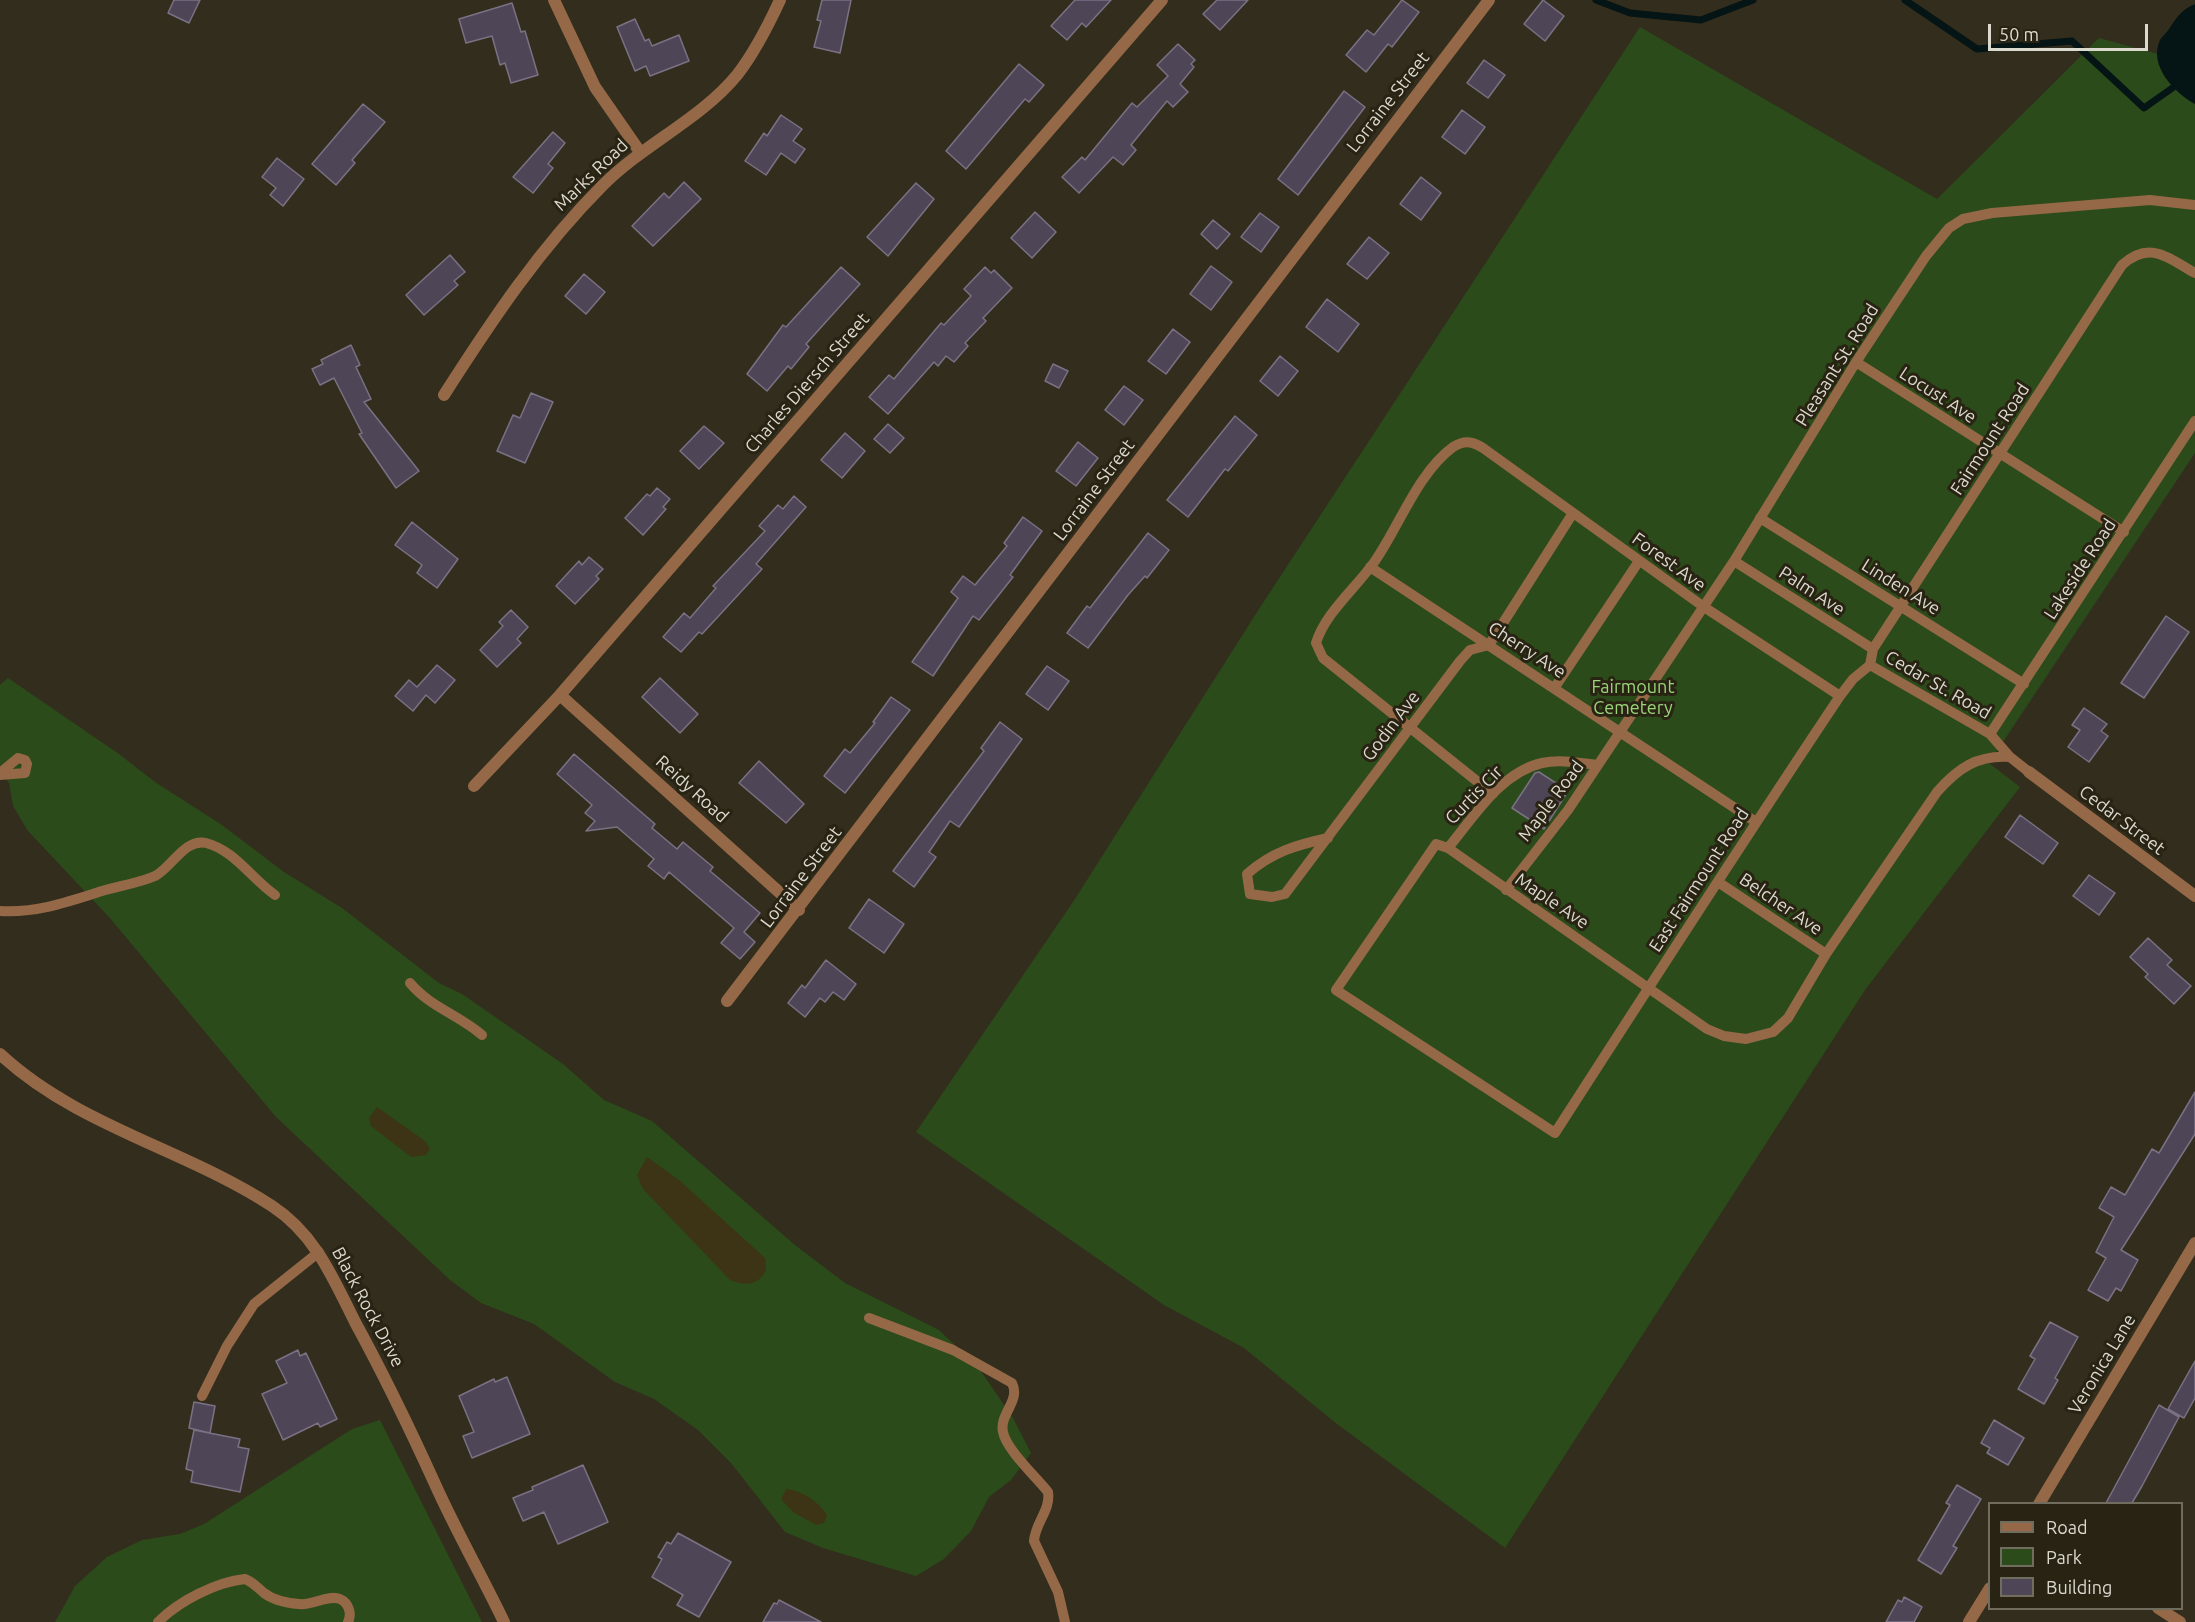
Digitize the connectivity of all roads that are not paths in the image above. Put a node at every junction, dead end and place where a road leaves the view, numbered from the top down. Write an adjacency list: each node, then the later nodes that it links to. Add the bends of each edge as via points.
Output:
1 (554, 0): 5 (street, via 595,87)
2 (780, 0): 5 (street, Marks Road, via 764,34 736,75 702,108)
3 (1162, 0): 25 (street, Charles Diersch Street)
4 (1489, 0): 42 (street, Lorraine Street)
5 (640, 152): 9 (street, Marks Road, via 566,223 521,280)
6 (2195, 205): 8 (lane, Pleasant St. Road, via 2150,200 1992,213 1963,219 1939,240)
7 (2195, 273): 11 (lane, Fairmount Road, via 2162,254 2140,253 2122,265)
8 (1857, 362): 11 (lane, Locust Ave); 13 (lane, Pleasant St. Road)
9 (444, 395)
10 (2195, 421): 14 (lane, Lakeside Road)
11 (2000, 454): 14 (lane, Locust Ave); 19 (lane, Fairmount Road)
12 (1573, 513): 15 (lane, Forest Ave); 17 (lane, Forest Ave, via 1483,448 1472,441 1465,442 1442,458 1423,481); 20 (lane)
13 (1760, 518): 16 (lane, Pleasant St. Road); 19 (lane, Linden Ave)
14 (2124, 532): 23 (lane, Lakeside Road)
15 (1638, 561): 18 (lane, Forest Ave); 24 (lane)
16 (1734, 561): 18 (lane, Pleasant St. Road); 21 (lane, Palm Ave)
17 (1370, 567): 20 (lane, Cherry Ave); 27 (lane, via 1316,643 1323,658)
18 (1704, 607): 26 (lane, Forest Ave); 28 (lane, Pleasant St. Road)
19 (1902, 607): 21 (lane, Fairmount Road); 23 (lane, Linden Ave)
20 (1489, 645): 24 (lane, Cherry Ave); 27 (lane, Godin Ave, via 1470,650)
21 (1873, 649): 22 (lane)
22 (1870, 665): 26 (lane, East Fairmount Road); 29 (lane, Cedar St. Road)
23 (2024, 684): 29 (lane, Lakeside Road)
24 (1555, 687): 28 (lane, Cherry Ave)
25 (560, 695): 33 (street, Charles Diersch Street); 42 (street, Reidy Road)
26 (1840, 696): 35 (lane, East Fairmount Road)
27 (1411, 729): 34 (lane); 36 (lane, Godin Ave)
28 (1621, 732): 31 (lane, Maple Road); 35 (lane, Cherry Ave)
29 (1990, 734): 30 (lane, Cedar St. Road)
30 (2010, 757): 32 (lane, Cedar St. Road); 44 (lane, Maple Ave, via 1991,756 1955,772 1937,792)
31 (1598, 765): 34 (lane, Curtis Cir, via 1544,762 1528,767); 39 (lane, Maple Road)
32 (2029, 772): 41 (street, Cedar Street)
33 (474, 786)
34 (1493, 794): 37 (lane, Curtis Cir)
35 (1756, 822): 38 (lane, East Fairmount Road)
36 (1328, 838): 36 (lane, Godin Ave, via 1286,894 1250,894 1247,874 1266,857)
37 (1448, 848): 39 (lane, Maple Ave); 50 (lane, Maple Ave, via 1436,844 1336,990)
38 (1718, 882): 44 (lane, Belcher Ave); 46 (lane, East Fairmount Road)
39 (1506, 890): 46 (lane, Maple Ave)
40 (275, 894): 43 (lane, via 230,855 199,842 191,844 155,876 51,907)
41 (2195, 896)
42 (799, 910): 47 (street, Lorraine Street)
43 (0, 911)
44 (1826, 954): 46 (lane, Maple Ave, via 1788,1018 1773,1032 1758,1038 1733,1038 1707,1029)
45 (410, 983): 48 (lane, via 423,999)
46 (1649, 987): 50 (lane, East Fairmount Road)
47 (727, 1001)
48 (482, 1035)
49 (0, 1054): 52 (street, Black Rock Drive, via 88,1115 273,1207)
50 (1555, 1133)
51 (2195, 1243): 55 (street, Veronica Lane)
52 (319, 1252): 54 (lane, via 254,1304); 60 (street, Black Rock Drive, via 403,1411 436,1487)
53 (869, 1318): 61 (lane, via 953,1350 1012,1383 1015,1397 1002,1430 1048,1492 1034,1541 1058,1592)
54 (202, 1396)
55 (2040, 1502)
56 (1988, 1590): 62 (street)
57 (2161, 1610): 63 (street)
58 (159, 1622): 59 (lane, via 183,1603 245,1579 271,1597 289,1602 310,1604 339,1598 349,1608)
59 (348, 1622)
60 (504, 1622)
61 (1065, 1622)
62 (1969, 1622)
63 (2180, 1622)

